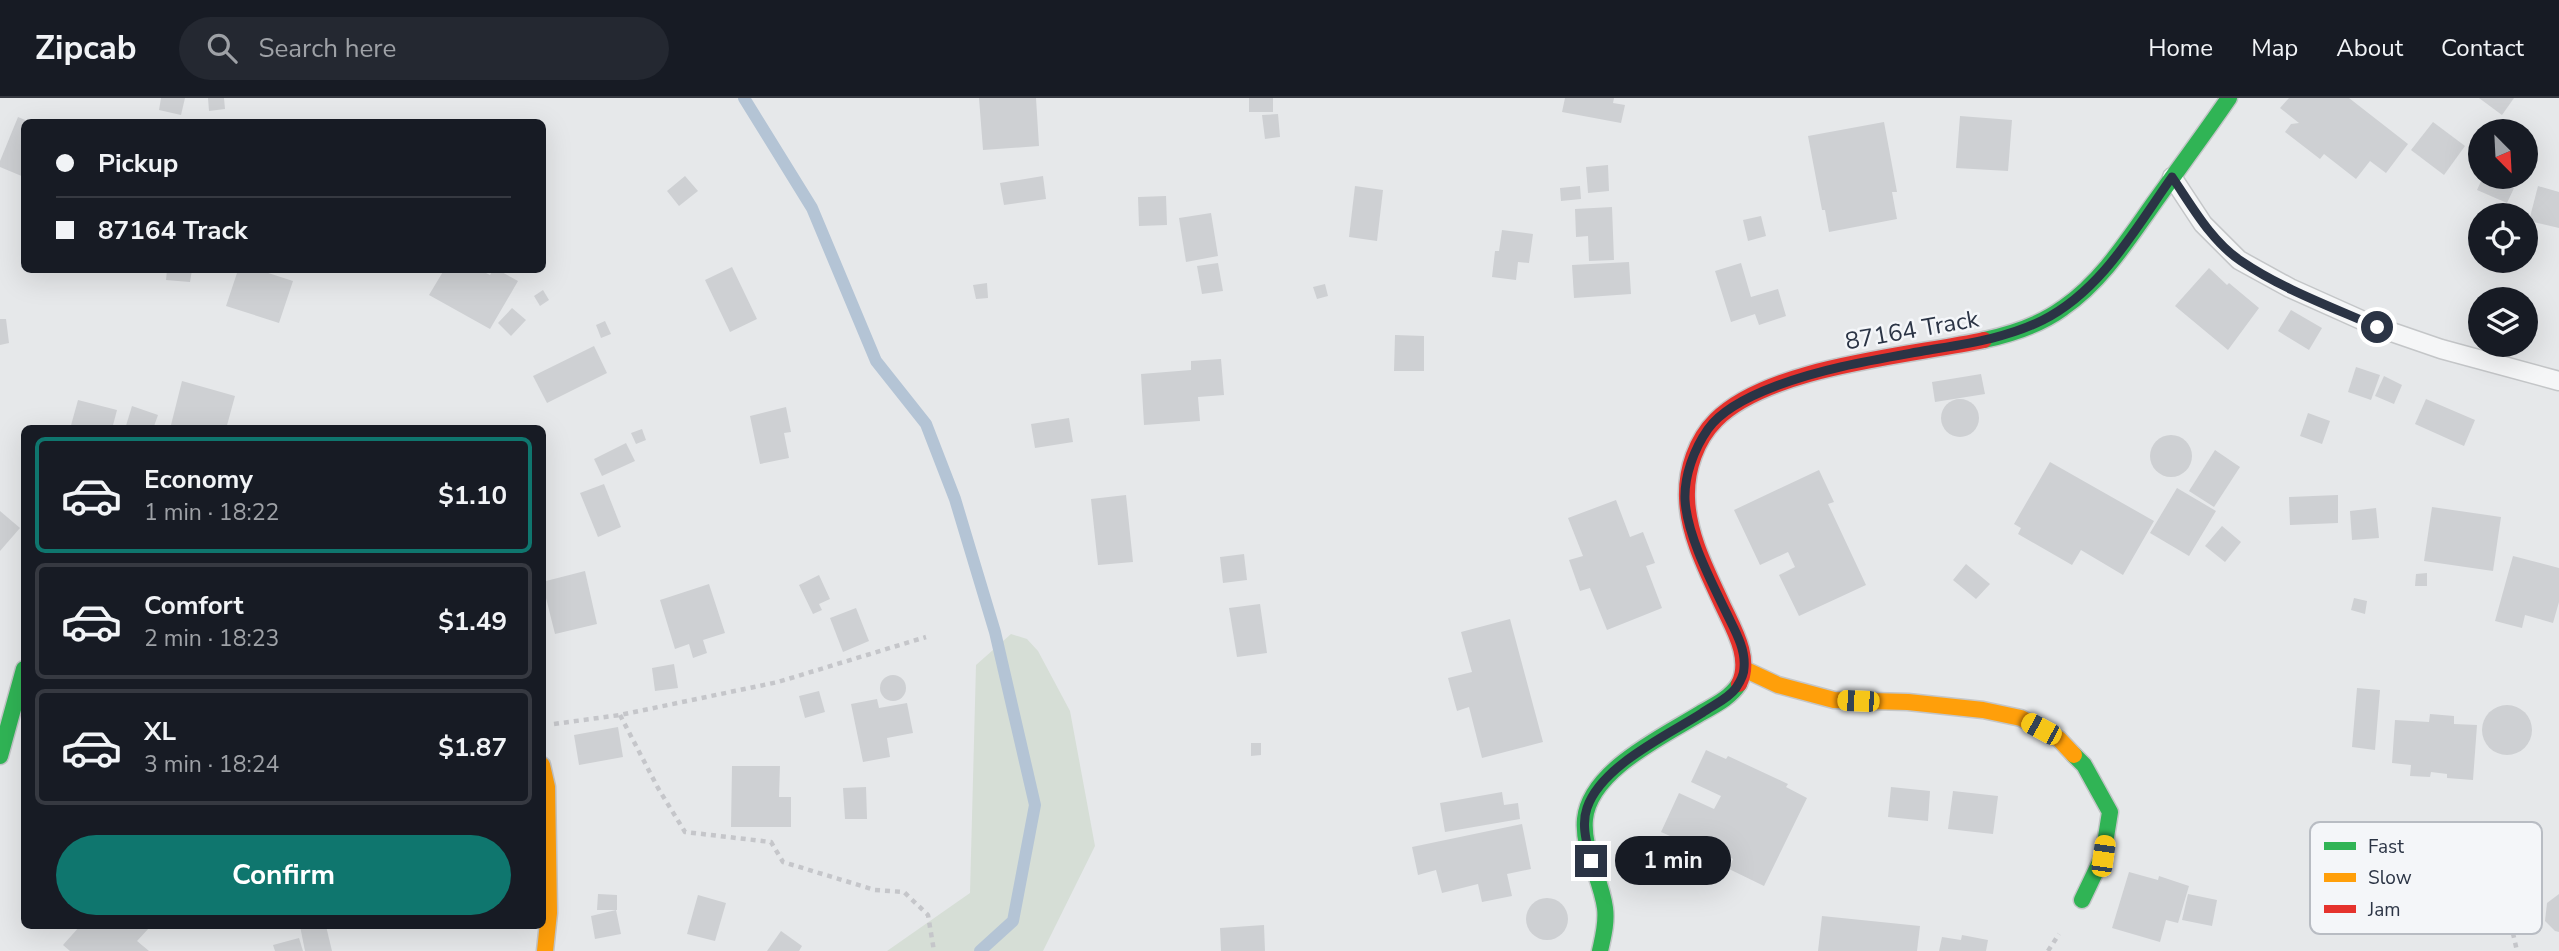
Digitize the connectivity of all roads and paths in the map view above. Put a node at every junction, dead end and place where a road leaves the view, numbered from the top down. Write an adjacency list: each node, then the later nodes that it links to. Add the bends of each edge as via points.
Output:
1 (2229, 98): 2 (street, 87164 Track)
2 (2172, 177): 3 (lane, via 2203,224 2239,260 2290,288 2377,327); 5 (street, 87164 Track, via 2103,274 2070,304 2043,320 1985,341 1843,365 1797,378 1755,394 1709,427 1688,471 1685,501 1702,560 1739,641)
3 (2559, 381)
4 (926, 637): 7 (path, via 778,682)
5 (1744, 669): 11 (street, via 1778,685 1834,699 1908,702 2021,718 2059,739 2084,765 2110,812 2103,856); 14 (street, via 1727,698 1624,762 1587,807 1585,838 1605,908)
6 (21, 677): 9 (street)
7 (620, 715): 8 (path); 13 (path, via 685,832 771,842 783,862 875,890 904,892 928,915)
8 (546, 725)
9 (0, 756)
10 (546, 783): 12 (street, via 549,913)
11 (2082, 900)
12 (545, 951)
13 (934, 951)
14 (1600, 951)

